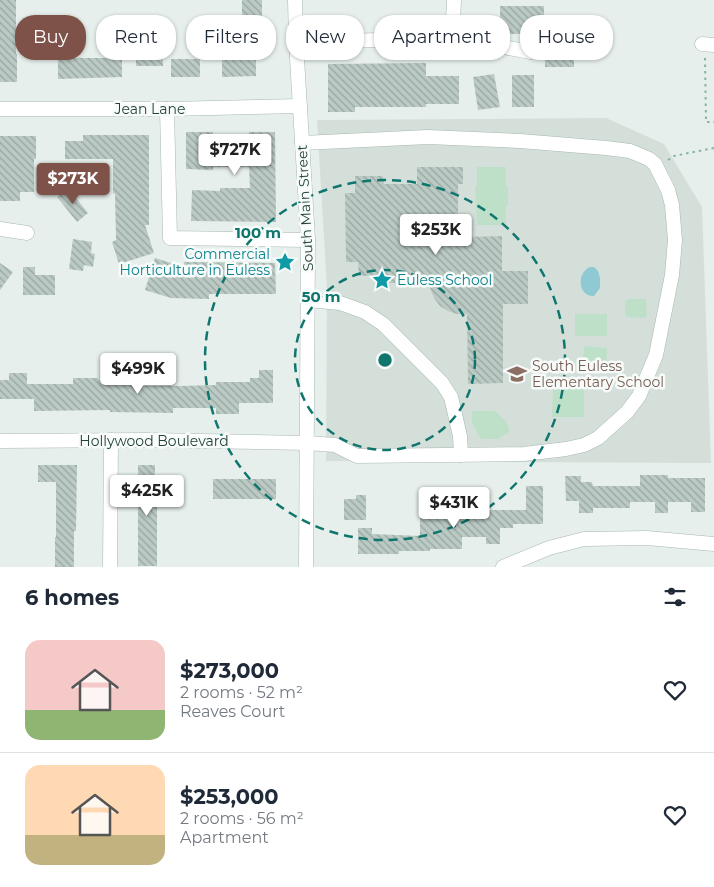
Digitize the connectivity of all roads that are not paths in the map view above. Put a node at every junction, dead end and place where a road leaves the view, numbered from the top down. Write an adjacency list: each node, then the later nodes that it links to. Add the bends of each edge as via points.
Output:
1 (295, 0): 3 (street, South Main Street)
2 (454, 0): 4 (street)
3 (295, 15)
4 (453, 15)
5 (297, 60): 6 (street, South Main Street)
6 (300, 106): 8 (street, Jean Lane); 9 (street, South Main Street)
7 (0, 109): 8 (street, Jean Lane)
8 (167, 109): 12 (street, via 170,238)
9 (302, 143): 12 (street, South Main Street); 17 (street, Hollywood Boulevard, via 428,137 520,141 630,151 655,164 672,205 672,275 656,355 639,396 627,412 598,438 584,445 524,454)
10 (0, 229): 11 (street)
11 (27, 233)
12 (308, 240): 13 (street, South Main Street)
13 (308, 300): 16 (street, South Main Street); 17 (street, via 340,303 365,312 384,324 442,383 451,398)
14 (111, 440): 15 (street, Hollywood Boulevard); 16 (street, Hollywood Boulevard); 19 (street)
15 (0, 441)
16 (307, 443): 17 (street, Hollywood Boulevard, via 335,445 357,456); 20 (street, South Main Street)
17 (461, 455)
18 (714, 544): 21 (street, via 648,538 584,539 549,548)
19 (110, 567)
20 (306, 567)
21 (503, 567)

